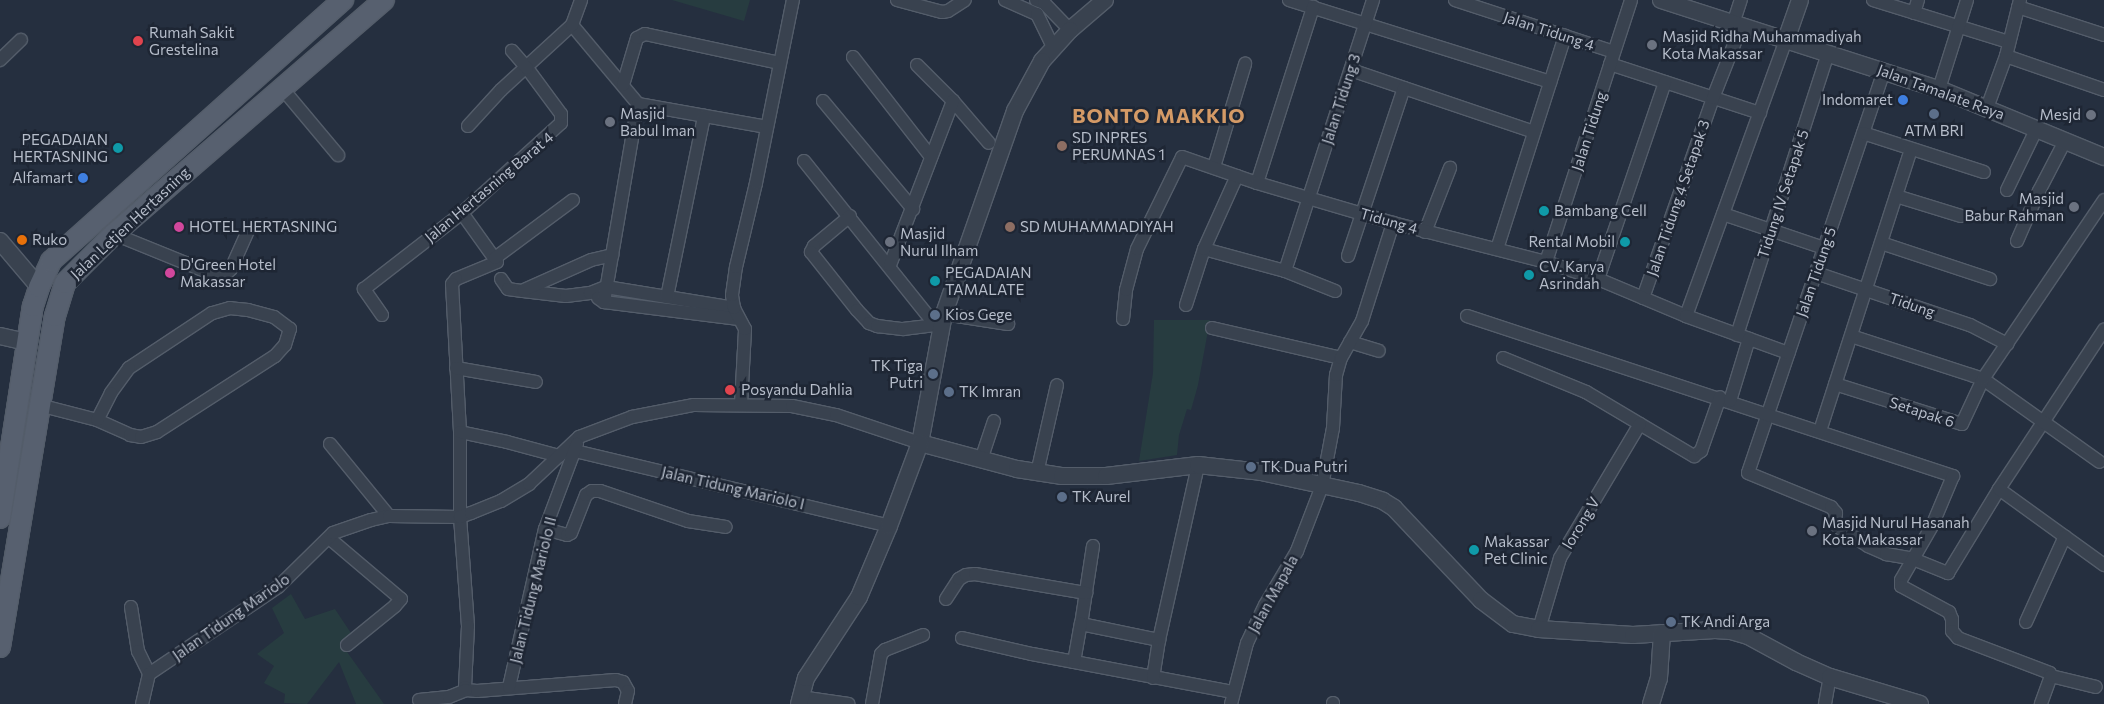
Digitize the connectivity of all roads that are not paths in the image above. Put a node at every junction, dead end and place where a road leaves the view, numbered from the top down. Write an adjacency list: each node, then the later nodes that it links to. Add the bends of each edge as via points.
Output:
1 (343, 0): 28 (main road, Jalan Letjen Hertasning)
2 (384, 0): 35 (main road, Jalan Letjen Hertasning)
3 (581, 0): 24 (street)
4 (793, 0): 42 (street)
5 (897, 0): 6 (street, via 942,12)
6 (965, 0)
7 (1005, 0): 20 (street)
8 (1106, 0): 27 (street)
9 (1289, 0): 21 (street)
10 (1373, 0): 23 (street, Jalan Tidung 3)
11 (1455, 0): 30 (street, Jalan Tidung 4)
12 (1631, 0): 37 (street, Jalan Tidung)
13 (1660, 0): 25 (street, Jalan Tamalate Raya)
14 (1740, 0): 25 (street, Jalan Tidung 4 Setapak 3)
15 (1800, 0): 32 (street)
16 (1872, 0): 22 (street)
17 (1918, 0): 22 (street)
18 (1967, 0): 26 (street)
19 (2019, 3): 29 (street); 33 (street)
20 (1039, 6): 27 (street); 34 (street)
21 (1313, 7): 23 (street); 79 (street)
22 (1914, 13): 26 (street)
23 (1366, 24): 47 (street, Jalan Tidung 3); 49 (street)
24 (572, 25): 46 (street); 51 (street)
25 (1737, 25): 32 (street, Jalan Tamalate Raya); 56 (street, Jalan Tidung 4 Setapak 3)
26 (1958, 26): 33 (street); 54 (street)
27 (1070, 30): 34 (street)
28 (308, 32): 35 (main road); 112 (main road, Jalan Letjen Hertasning, via 52,261)
29 (2104, 35)
30 (1565, 36): 37 (street, Jalan Tidung 4); 49 (street)
31 (21, 40): 41 (street)
32 (1786, 40): 38 (street, Jalan Tamalate Raya); 61 (street)
33 (2009, 42): 39 (street)
34 (1054, 48): 127 (street, via 1030,80 1015,111)
35 (326, 50): 52 (main road, Jalan Letjen Hertasning)
36 (512, 51): 46 (street, Jalan Hertasning Barat 4)
37 (1614, 52): 44 (street, Jalan Tidung)
38 (1828, 53): 48 (street, Jalan Tamalate Raya); 92 (street, Tidung IV Setapak 5)
39 (2006, 56): 55 (street); 60 (street)
40 (853, 57): 72 (street)
41 (0, 60)
42 (779, 63): 51 (street, via 645,34 637,38); 64 (street)
43 (1245, 64): 75 (street)
44 (1610, 64): 50 (street); 105 (street, Jalan Tidung)
45 (918, 66): 58 (street)
46 (527, 68): 63 (street, via 501,90); 86 (street, Jalan Hertasning Barat 4, via 561,114 561,124)
47 (1351, 70): 53 (street); 82 (street, Jalan Tidung 3)
48 (1884, 71): 54 (street, Jalan Tamalate Raya); 67 (street, Jalan Tidung 5)
49 (1550, 82): 66 (street)
50 (1665, 82): 56 (street); 110 (street)
51 (623, 85): 59 (street)
52 (281, 87): 71 (street); 95 (main road, Jalan Letjen Hertasning)
53 (1404, 88): 66 (street); 87 (street)
54 (1939, 89): 60 (street, Jalan Tamalate Raya)
55 (2104, 90)
56 (1713, 98): 61 (street); 119 (street, Jalan Tidung 4 Setapak 3)
57 (823, 101): 85 (street)
58 (953, 101): 69 (street); 72 (street)
59 (638, 104): 62 (street); 102 (street)
60 (1987, 108): 65 (street, Jalan Tamalate Raya)
61 (1760, 114): 88 (street)
62 (704, 116): 64 (street); 118 (street)
63 (468, 126)
64 (767, 127): 122 (street, via 736,267 732,294)
65 (2037, 128): 68 (street, Jalan Tamalate Raya); 80 (street)
66 (1534, 132): 101 (street)
67 (1863, 133): 70 (street); 99 (street, Jalan Tidung 5)
68 (2065, 141): 73 (street, Jalan Tamalate Raya); 97 (street)
69 (989, 143)
70 (1911, 149): 77 (street); 81 (street)
71 (338, 155)
72 (931, 157): 85 (street)
73 (2104, 157)
74 (804, 161): 89 (street)
75 (1214, 167): 78 (street, Tidung 4); 126 (street, Tidung 4, via 1182,157 1137,249 1126,290)
76 (1450, 168): 93 (street)
77 (1984, 172)
78 (1237, 176): 79 (street, Tidung 4); 100 (street)
79 (1257, 183): 82 (street, Tidung 4)
80 (2007, 190)
81 (1896, 196): 90 (street); 98 (street)
82 (1309, 197): 87 (street, Tidung 4); 107 (street, Jalan Tidung 3)
83 (572, 200): 104 (street)
84 (2104, 200): 136 (street)
85 (913, 209): 106 (street)
86 (462, 213): 104 (street); 123 (street, Jalan Hertasning Barat 4, via 364,289)
87 (1362, 214): 91 (street, Tidung 4); 103 (street)
88 (1723, 214): 92 (street); 125 (street)
89 (850, 216): 106 (street); 127 (street, via 814,246 812,252 857,310 869,323 877,326 903,329)
90 (1961, 216)
91 (1393, 223): 93 (street, Tidung 4); 135 (street, Jalan Mapala, via 1362,321)
92 (1772, 230): 99 (street); 133 (street, Tidung IV Setapak 5)
93 (1425, 232): 101 (street, Tidung 4)
94 (247, 233): 95 (street, via 231,269 220,277)
95 (114, 234): 148 (main road, Jalan Letjen Hertasning, via 75,272 60,293)
96 (0, 241): 112 (street)
97 (2017, 241)
98 (1881, 243): 111 (street); 114 (street)
99 (1824, 248): 108 (street, Jalan Tidung 5)
100 (1204, 249): 107 (street); 121 (street)
101 (1497, 249): 105 (street, Tidung 4)
102 (612, 255): 113 (street); 115 (street, via 592,260)
103 (1348, 256)
104 (496, 260): 141 (street, via 453,281)
105 (1546, 262): 110 (street, Tidung 4)
106 (890, 265): 127 (street)
107 (1285, 271): 116 (street)
108 (1816, 273): 114 (street, Tidung); 138 (street, Jalan Tidung 5)
109 (501, 279): 115 (street, via 508,289)
110 (1598, 279): 119 (street, Tidung 4)
111 (1990, 279)
112 (39, 287): 134 (main road, Jalan Letjen Hertasning, via 32,306)
113 (606, 287): 117 (street); 118 (street); 120 (street)
114 (1866, 289): 132 (street); 136 (street, Tidung, via 1976,327)
115 (522, 291): 117 (street, via 566,296)
116 (1335, 291)
117 (590, 293): 120 (street)
118 (667, 296): 122 (street)
119 (1643, 298): 125 (street, Tidung 4)
120 (604, 302): 122 (street)
121 (1186, 305)
122 (736, 313): 147 (street, via 745,329)
123 (382, 315)
124 (1467, 316): 146 (street)
125 (1686, 316): 133 (street, Tidung 4)
126 (1123, 319)
127 (940, 323): 128 (street); 157 (street)
128 (1008, 324)
129 (1212, 328): 139 (street)
130 (2104, 330): 152 (street)
131 (0, 336): 134 (street)
132 (1851, 336): 142 (street); 144 (street)
133 (1743, 337): 138 (street, Tidung 4); 146 (street, Tidung IV Setapak 5)
134 (27, 342): 169 (main road, Jalan Letjen Hertasning)
135 (1350, 342): 137 (street); 139 (street, Jalan Mapala)
136 (2007, 344): 142 (street)
137 (1379, 351)
138 (1788, 353): 149 (street, Jalan Tidung 5)
139 (1341, 358): 165 (street, Jalan Mapala, via 1334,384 1333,428)
140 (1503, 358): 153 (street, via 1586,392)
141 (456, 368): 143 (street); 155 (street)
142 (1983, 379): 144 (street, Setapak 6, via 1962,424); 152 (street)
143 (536, 382)
144 (1835, 384): 154 (street)
145 (1058, 385): 164 (street)
146 (1725, 399): 149 (street); 153 (street, Tidung IV Setapak 5, via 1698,456 1691,455)
147 (741, 404): 156 (street, Jalan Tidung Mariolo, via 694,405 658,411); 157 (street, Jalan Tidung Mariolo, via 812,409)
148 (39, 405): 150 (street); 189 (main road, Jalan Letjen Hertasning)
149 (1768, 413): 154 (street); 176 (street, Jalan Tidung 5, via 1748,473 1831,507 1836,513 1838,526 1868,546 1886,554)
150 (97, 420): 150 (street, via 129,368 212,314 230,308 248,310 274,317 290,329 285,345 275,356 157,432 141,437)
151 (994, 421): 161 (street)
152 (2043, 422): 162 (street); 166 (street)
153 (1640, 424): 183 (street, lorong V, via 1560,558)
154 (1820, 431): 176 (street, via 1954,476)
155 (460, 432): 160 (street); 168 (street)
156 (579, 437): 159 (street, Jalan Tidung Mariolo II); 160 (street, Jalan Tidung Mariolo)
157 (920, 443): 161 (street); 170 (street)
158 (330, 444): 167 (street)
159 (576, 451): 170 (street, Jalan Tidung Mariolo I); 172 (street, Jalan Tidung Mariolo II)
160 (558, 456): 168 (street, Jalan Tidung Mariolo, via 517,492)
161 (981, 460): 164 (street)
162 (2103, 461)
163 (1198, 465): 164 (street, via 1087,477); 165 (street, via 1252,471); 187 (street)
164 (1037, 473)
165 (1322, 486): 183 (street, via 1359,493 1394,508 1495,612 1513,624); 198 (street, Jalan Mapala, via 1297,551 1247,643)
166 (1999, 489): 173 (street); 176 (street, via 1948,573)
167 (389, 516): 168 (street, Jalan Tidung Mariolo); 174 (street, Jalan Tidung Mariolo, via 353,525)
168 (460, 517): 197 (street, via 468,626)
169 (0, 518)
170 (890, 526): 200 (street, via 859,597 806,678)
171 (726, 527): 172 (street, via 688,521 592,491 586,495 571,533)
172 (545, 529): 195 (street, Jalan Tidung Mariolo II)
173 (2065, 536): 177 (street); 181 (street)
174 (329, 538): 188 (street, via 401,599); 191 (street, Jalan Tidung Mariolo, via 278,588)
175 (1093, 546): 178 (street)
176 (1913, 559): 192 (street, via 1901,586 1948,612 1952,631 1958,638)
177 (2104, 565)
178 (1086, 593): 179 (street, via 975,574 959,579); 182 (street)
179 (946, 599)
180 (131, 607): 191 (street, via 138,651)
181 (2026, 622)
182 (1081, 624): 187 (street); 190 (street)
183 (1539, 629): 184 (street, via 1624,635)
184 (1662, 633): 193 (street, via 1715,630 1740,633); 205 (street, via 1659,678)
185 (924, 636): 204 (street, via 881,654)
186 (962, 638): 190 (street)
187 (1159, 640): 194 (street)
188 (347, 645)
189 (0, 646)
190 (1074, 662): 194 (street)
191 (149, 674): 201 (street)
192 (2051, 676): 196 (street); 208 (street)
193 (1830, 677): 206 (street); 207 (street)
194 (1153, 678): 198 (street)
195 (509, 687): 197 (street); 202 (street, via 608,679 623,682 628,691)
196 (2096, 687)
197 (466, 690): 199 (street, via 449,697)
198 (1232, 698)
199 (420, 700)
200 (800, 700): 203 (street)
201 (142, 704)
202 (625, 704)
203 (849, 704)
204 (872, 704)
205 (1651, 704)
206 (1825, 704)
207 (1920, 704)
208 (2042, 704)

